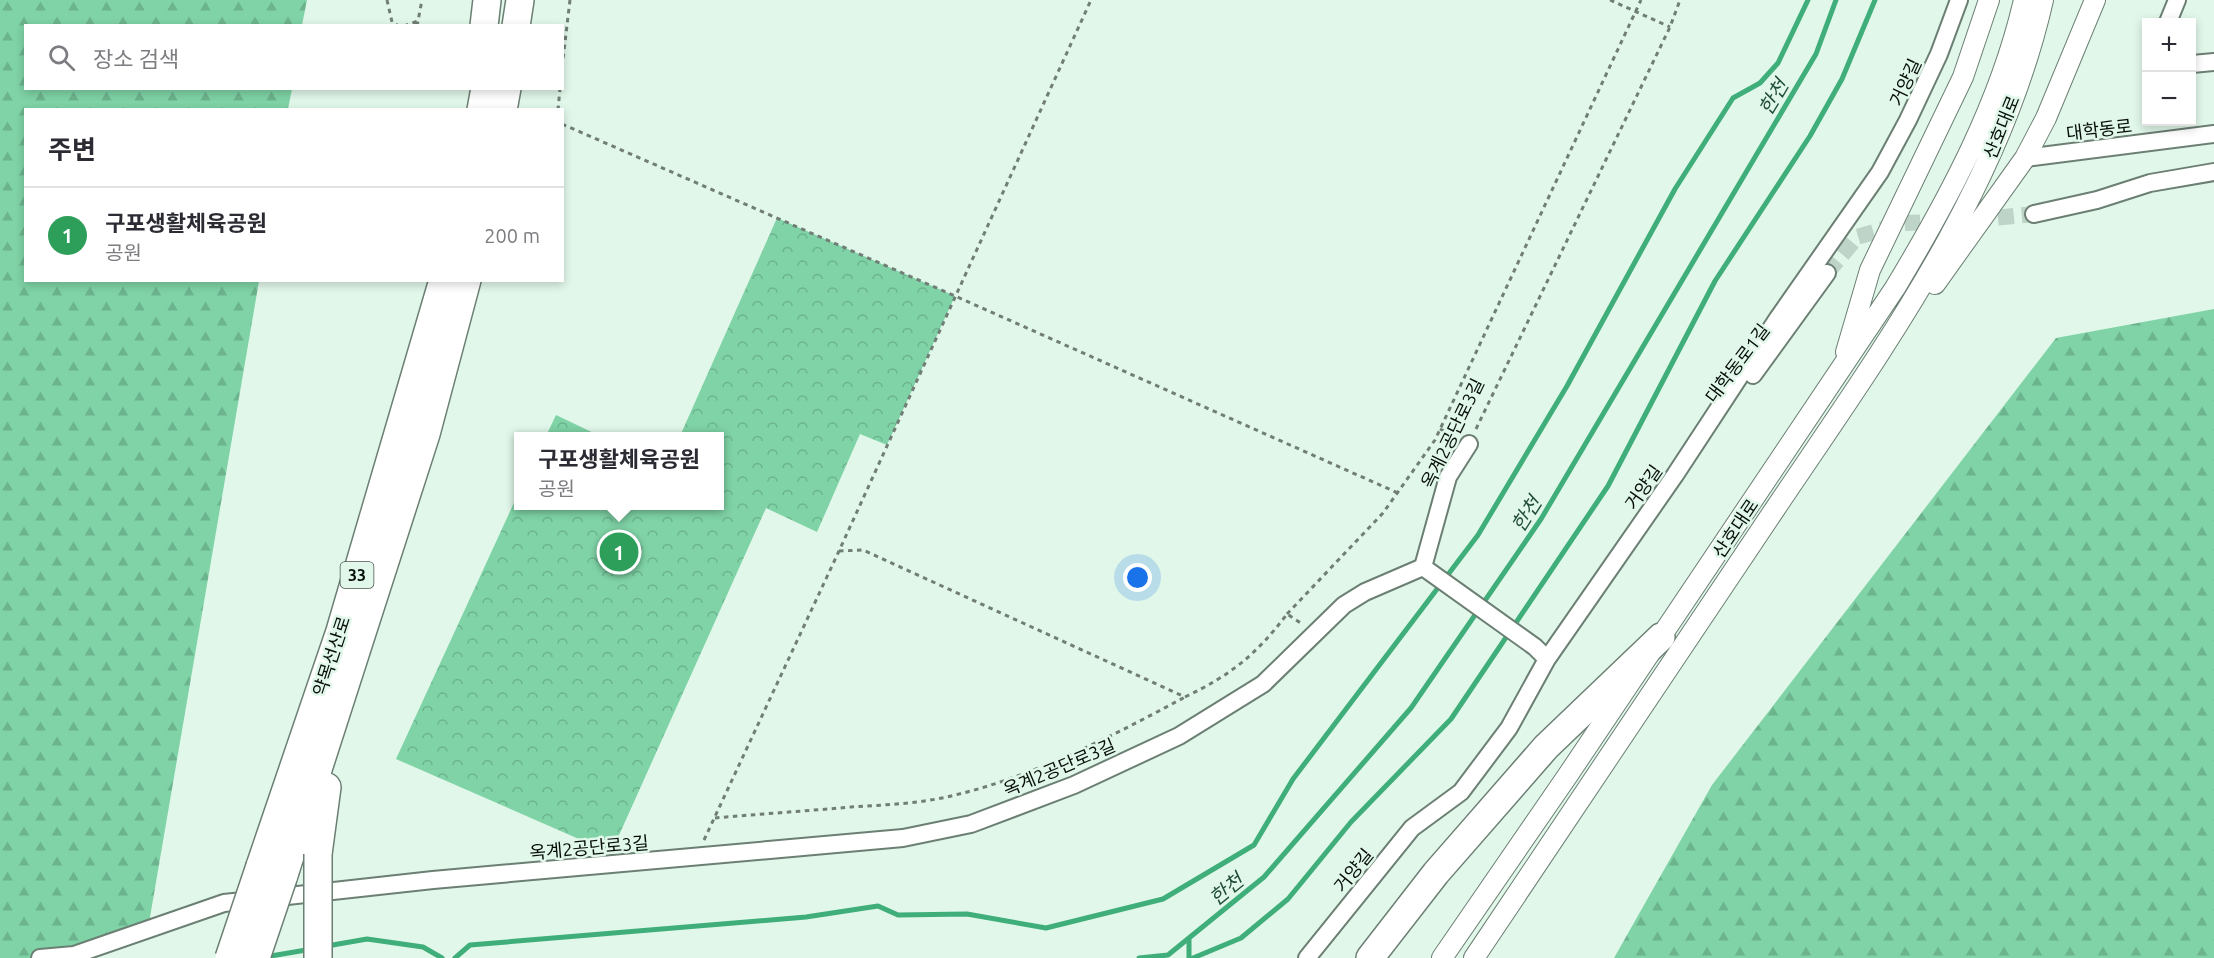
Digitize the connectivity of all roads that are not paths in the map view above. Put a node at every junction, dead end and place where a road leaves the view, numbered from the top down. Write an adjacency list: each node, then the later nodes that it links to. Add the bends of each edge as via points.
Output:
1 (487, 0): 11 (highway)
2 (496, 0): 12 (highway)
3 (520, 0): 13 (highway)
4 (1959, 0): 33 (street, 거양길, via 1935,64 1880,172)
5 (1989, 0): 31 (street, via 1963,77 1870,270)
6 (2024, 0): 16 (street)
7 (2043, 0): 16 (street)
8 (2095, 0): 24 (street)
9 (2177, 0): 10 (street)
10 (2170, 18)
11 (484, 24)
12 (493, 24)
13 (516, 24)
14 (2214, 62): 15 (street)
15 (2196, 64)
16 (2010, 81): 30 (street, 산호대로, via 2002,130 1953,231); 31 (street, 산호대로, via 1895,288)
17 (476, 90): 20 (highway)
18 (485, 90): 21 (highway)
19 (507, 90): 22 (highway)
20 (474, 108)
21 (481, 108)
22 (503, 108)
23 (2214, 134): 24 (street, 대학동로)
24 (2025, 158): 30 (street, via 1941,277)
25 (2214, 172): 26 (street, via 2150,183)
26 (2034, 214)
27 (1827, 273): 33 (street, 대학동로1길)
28 (442, 282): 38 (highway, 약목선산로 / 33)
29 (466, 282): 35 (highway, 약목선산로 / 33, via 426,434)
30 (1888, 339): 46 (street, 산호대로)
31 (1840, 372): 36 (street, 산호대로)
32 (1469, 444): 34 (street, 옥계2공단로3길, via 1448,477)
33 (1675, 475): 37 (street, 거양길)
34 (1427, 570): 37 (street); 39 (street, 옥계2공단로3길, via 1365,592 1344,605 1263,684 1179,736 1074,785 971,824 903,838 224,903 74,955)
35 (378, 587): 38 (highway, 약목선산로 / 33); 42 (highway, bridge, via 325,795 318,854)
36 (1661, 637): 44 (highway, via 1546,747 1436,873); 45 (street, 산호대로)
37 (1541, 653): 43 (street, 거양길, via 1509,728 1461,792 1412,828)
38 (272, 872): 40 (highway, 약목선산로 / 33, bridge); 41 (highway, 약목선산로 / 33, bridge)
39 (40, 958)
40 (229, 958)
41 (256, 958)
42 (318, 958)
43 (1307, 958)
44 (1370, 958)
45 (1442, 958)
46 (1474, 958)

